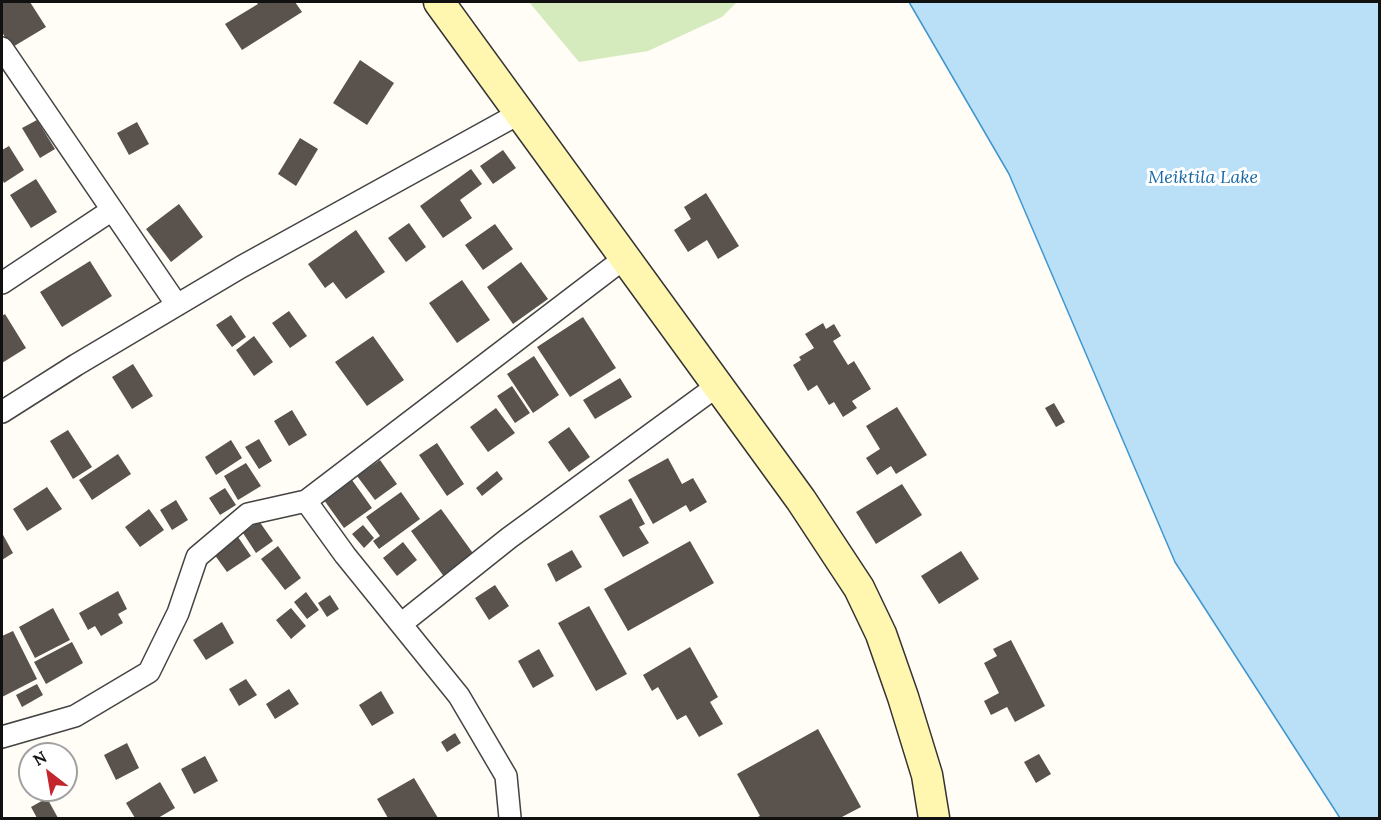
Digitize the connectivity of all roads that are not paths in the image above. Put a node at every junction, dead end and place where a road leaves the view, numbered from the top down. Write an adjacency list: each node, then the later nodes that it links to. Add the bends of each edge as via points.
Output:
1 (439, 2): 3 (street)
2 (2, 48): 4 (street)
3 (519, 113): 5 (street); 7 (street)
4 (112, 210): 6 (street); 7 (street)
5 (626, 257): 8 (street); 10 (street)
6 (2, 283)
7 (177, 305): 9 (street)
8 (717, 386): 11 (street, via 509,538); 14 (street, via 801,500 859,588 881,634 903,697 927,774)
9 (2, 412)
10 (306, 501): 11 (street); 12 (street, via 248,514 196,557 178,613 149,672 75,716)
11 (401, 624): 13 (street, via 459,696 506,776)
12 (2, 737)
13 (510, 819)
14 (934, 819)

